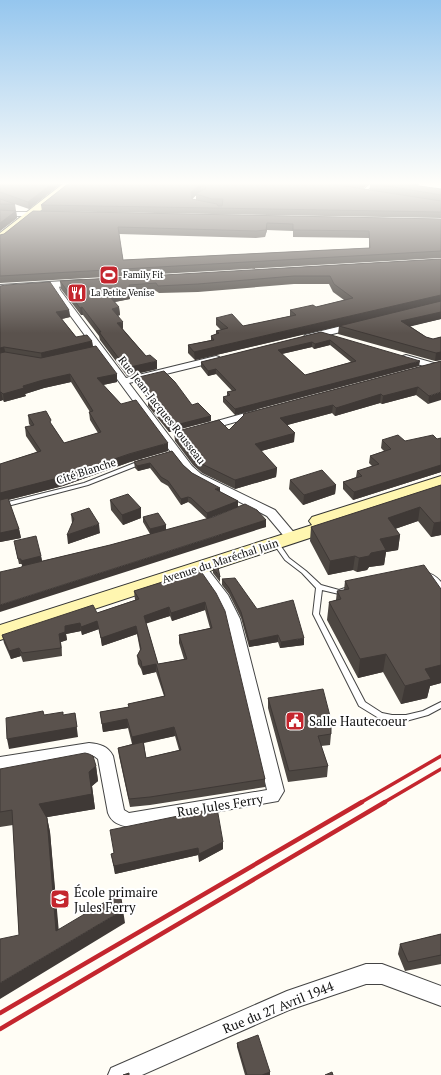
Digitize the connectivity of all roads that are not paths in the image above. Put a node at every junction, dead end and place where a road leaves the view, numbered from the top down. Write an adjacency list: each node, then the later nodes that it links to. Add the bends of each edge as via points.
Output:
1 (95, 282): 2 (street)
2 (55, 285): 3 (street); 12 (street, Rue Jean-Jacques Rousseau, via 97,351)
3 (0, 288)
4 (359, 324): 5 (street)
5 (322, 333): 6 (street); 7 (street)
6 (337, 338)
7 (299, 339)
8 (398, 356): 10 (street)
9 (223, 357): 12 (street)
10 (439, 366): 11 (street)
11 (417, 371)
12 (124, 381): 16 (street, Rue Jean-Jacques Rousseau)
13 (264, 411): 14 (street)
14 (199, 429)
15 (179, 434): 16 (street)
16 (166, 438): 21 (street, Rue Jean-Jacques Rousseau, via 173,453 197,476 251,506 271,514)
17 (149, 460): 20 (lane, Cité Blanche, via 86,484)
18 (441, 481): 21 (main road, Avenue du Maréchal Juin)
19 (441, 489): 21 (main road, Avenue du Maréchal Juin)
20 (0, 506)
21 (285, 537): 22 (main road, Avenue du Maréchal Juin); 25 (lane, via 287,559); 27 (main road, Avenue du Maréchal Juin)
22 (200, 567): 28 (main road, Avenue du Maréchal Juin); 30 (street, Rue Jules Ferry, via 223,598 233,619 276,791 272,796 129,820 121,818 116,813 105,756 98,750 89,749)
23 (418, 574): 24 (lane, via 436,580)
24 (441, 586)
25 (319, 587): 26 (lane, via 339,592); 29 (lane, via 316,614 362,704 380,715 392,718 406,718 425,713)
26 (353, 588)
27 (0, 623)
28 (0, 633)
29 (441, 705)
30 (0, 764)
31 (438, 995): 32 (street, Rue du 27 Avril 1944, via 382,974 366,974 287,1001)
32 (118, 1075)

